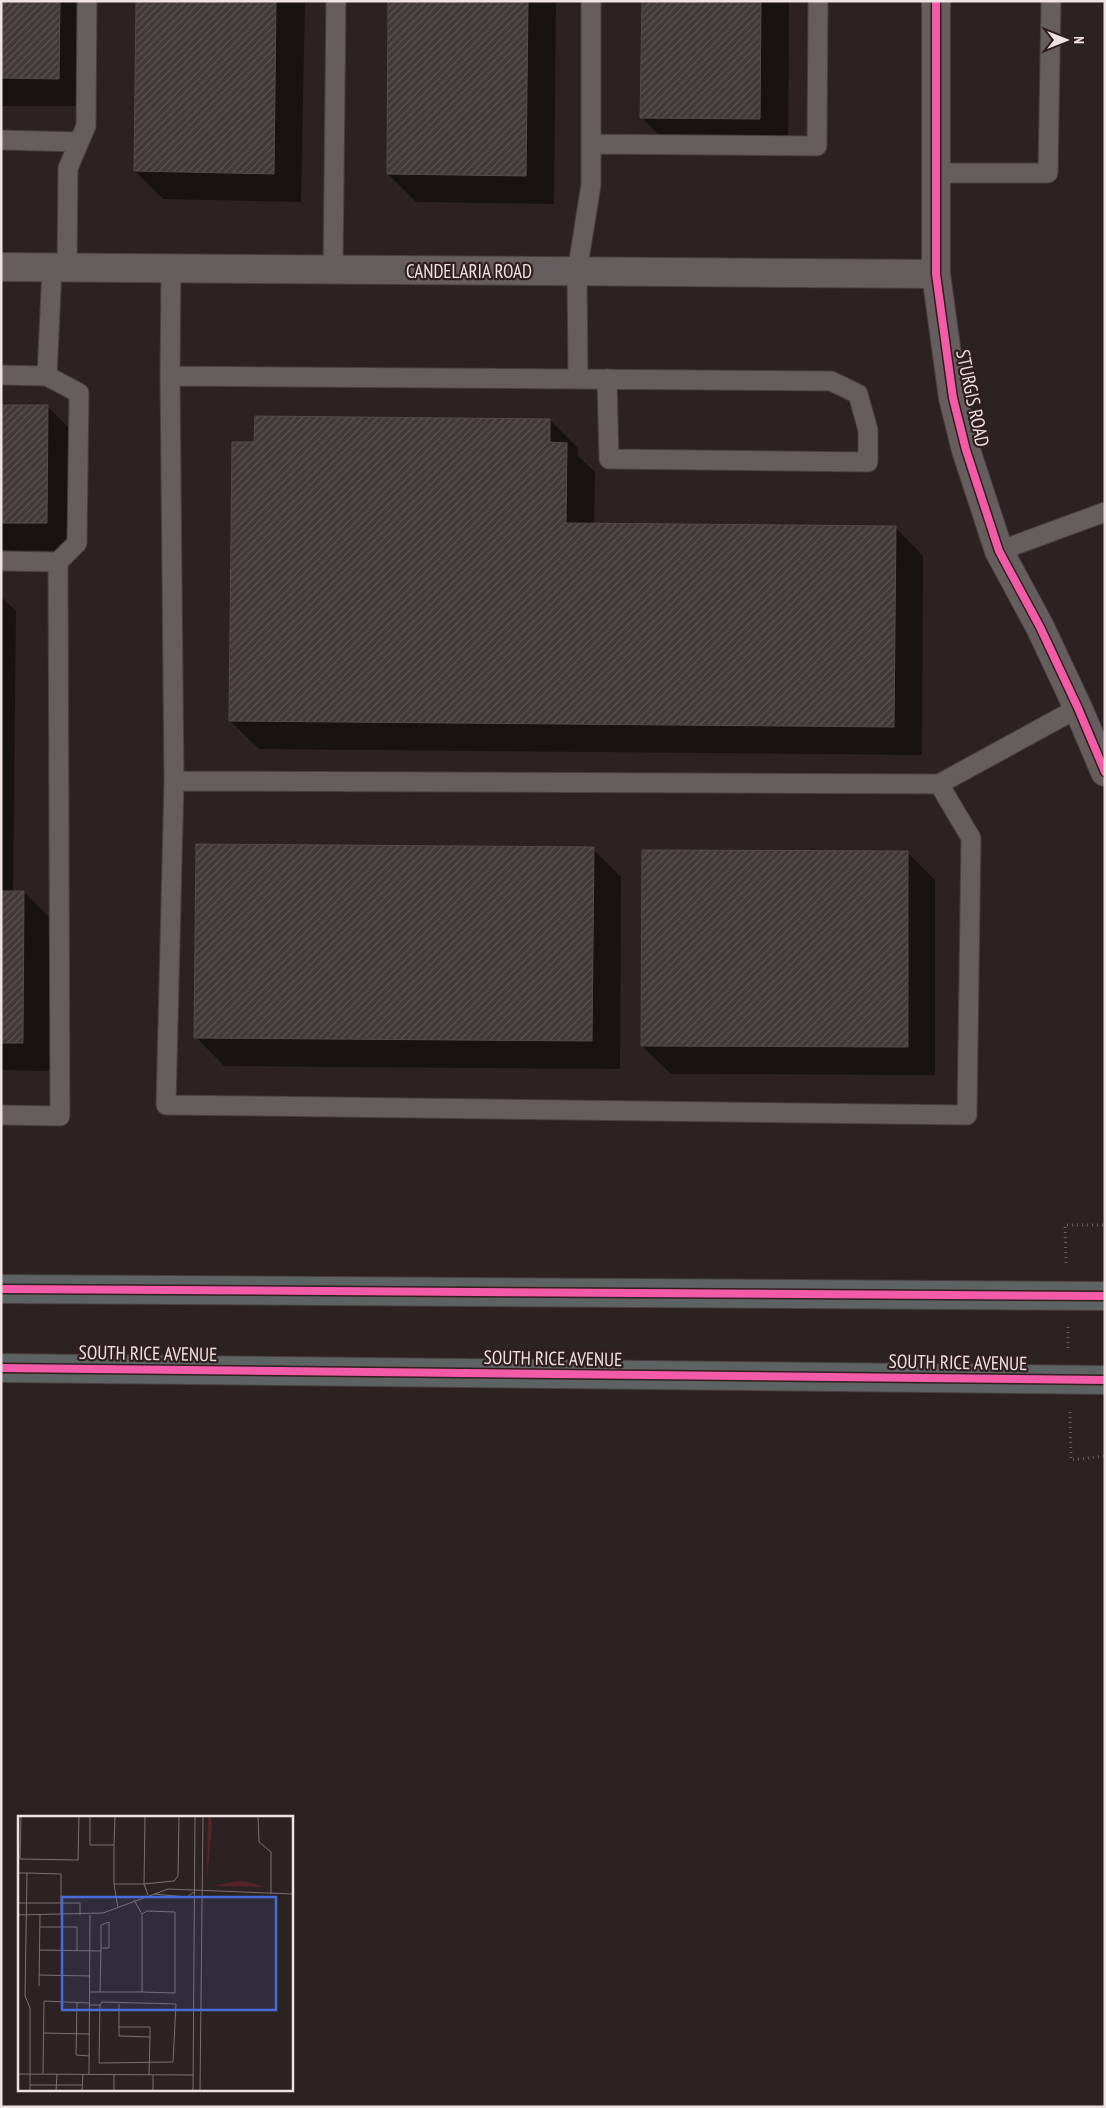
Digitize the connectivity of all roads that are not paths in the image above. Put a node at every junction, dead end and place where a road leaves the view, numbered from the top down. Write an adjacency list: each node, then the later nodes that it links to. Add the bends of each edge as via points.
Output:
1 (87, 1): 9 (lane, via 86,126)
2 (336, 1): 16 (lane)
3 (591, 1): 10 (lane)
4 (818, 1): 10 (lane, via 817,146)
5 (936, 1): 12 (street, STURGIS ROAD)
6 (1051, 1): 12 (lane, via 1048,174)
7 (1, 140): 8 (lane)
8 (46, 141): 9 (lane); 11 (lane)
9 (79, 142): 11 (lane)
10 (591, 144): 17 (lane, via 591,185)
11 (68, 168): 14 (lane)
12 (934, 174): 18 (street, STURGIS ROAD)
13 (1, 268): 14 (street, CANDELARIA ROAD)
14 (59, 268): 15 (street, CANDELARIA ROAD); 20 (lane)
15 (171, 269): 16 (street, CANDELARIA ROAD); 21 (lane)
16 (333, 270): 17 (street, CANDELARIA ROAD)
17 (577, 272): 18 (street, CANDELARIA ROAD); 22 (lane)
18 (936, 274): 25 (street, STURGIS ROAD, via 953,398 966,450)
19 (1, 375): 20 (lane)
20 (47, 376): 27 (lane, via 79,394 77,543)
21 (170, 376): 22 (lane); 30 (lane)
22 (578, 380): 23 (lane)
23 (608, 380): 23 (lane, via 831,382 858,394 868,430 868,462 609,459)
24 (1105, 512): 25 (lane)
25 (1000, 551): 28 (street, STURGIS ROAD)
26 (1, 560): 27 (lane)
27 (58, 562): 32 (lane, via 60,1116)
28 (1078, 708): 29 (street, STURGIS ROAD); 31 (lane)
29 (1105, 772)
30 (174, 781): 31 (lane); 31 (lane, via 166,1105 967,1115 971,838)
31 (939, 784)
32 (1, 1115)
33 (1, 1289): 34 (highway)
34 (1105, 1296)
35 (1, 1368): 36 (highway, SOUTH RICE AVENUE)
36 (1105, 1380)

